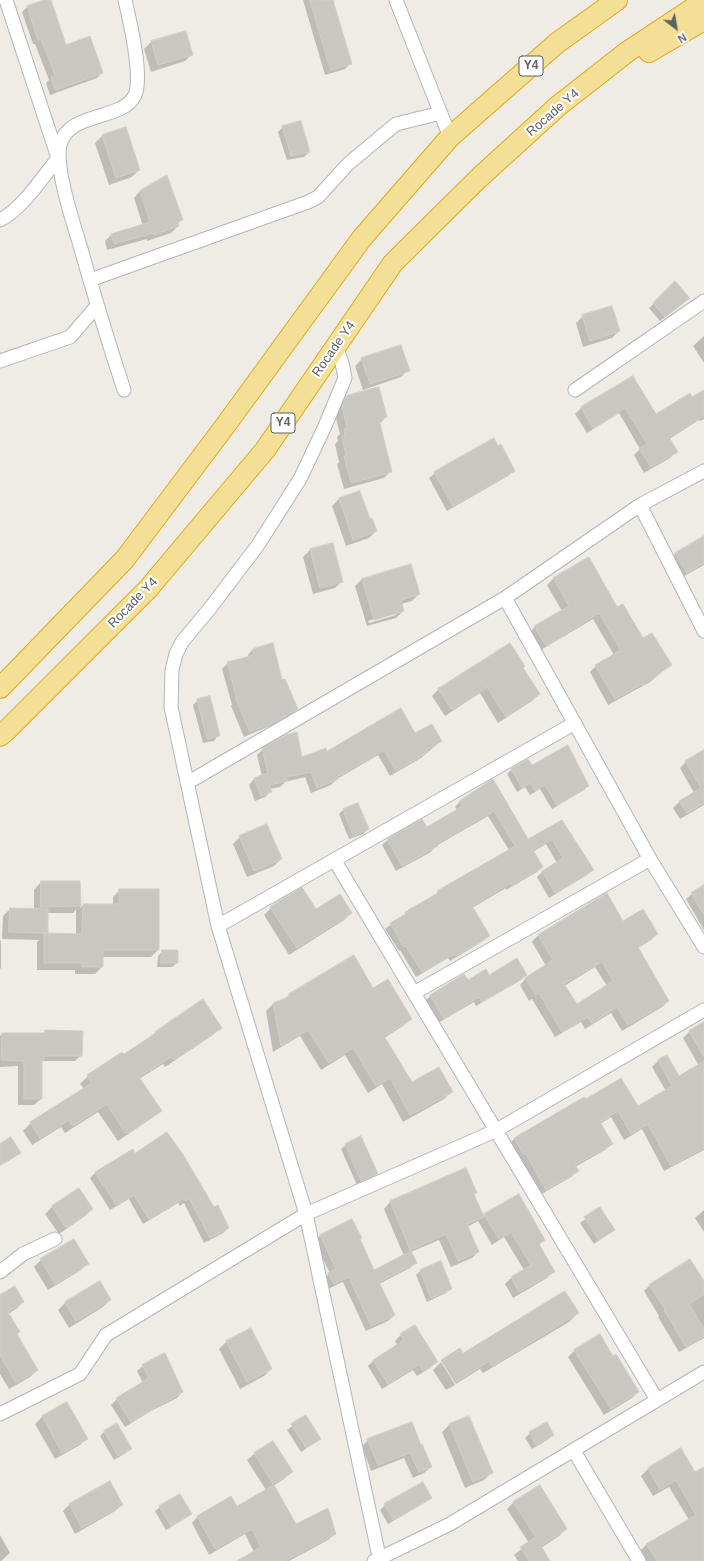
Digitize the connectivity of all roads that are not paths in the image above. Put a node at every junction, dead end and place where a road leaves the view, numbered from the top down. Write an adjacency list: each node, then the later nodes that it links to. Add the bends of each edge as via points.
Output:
1 (6, 0): 10 (street)
2 (125, 0): 10 (street, via 132,28 138,80 134,96 126,106 76,124 67,132 60,144)
3 (396, 0): 8 (street)
4 (617, 0): 9 (highway, Y4, via 557,43)
5 (704, 1): 7 (highway, Rocade Y4 / Y4, via 627,52)
6 (704, 20): 7 (highway)
7 (558, 106): 15 (highway, Rocade Y4 / Y4, via 480,177 393,263)
8 (441, 113): 9 (street); 12 (street, via 396,124 348,164 318,197 308,202)
9 (450, 137): 23 (highway, Y4, via 362,238 125,559)
10 (58, 158): 11 (street, via 24,200 7,217); 12 (street)
11 (0, 220)
12 (90, 280): 14 (street)
13 (704, 301): 18 (street)
14 (97, 306): 16 (street, via 70,337); 17 (street)
15 (336, 346): 25 (highway, Rocade Y4 / Y4, via 265,450 148,589); 26 (street, via 345,378 300,479 258,545 182,642 176,654 172,670 171,707)
16 (0, 361)
17 (124, 390)
18 (575, 390)
19 (704, 471): 20 (street)
20 (640, 505): 21 (street); 22 (street)
21 (505, 598): 24 (street); 26 (street)
22 (704, 631)
23 (0, 688)
24 (575, 723): 27 (street); 28 (street)
25 (0, 736)
26 (187, 783): 29 (street)
27 (650, 859): 30 (street); 31 (street)
28 (334, 861): 29 (street); 31 (street)
29 (218, 926): 34 (street)
30 (704, 947)
31 (414, 993): 33 (street)
32 (704, 1010): 33 (street)
33 (495, 1131): 34 (street); 38 (street)
34 (306, 1214): 39 (street, via 106,1335 80,1374); 41 (street)
35 (55, 1238): 36 (street, via 23,1254)
36 (0, 1272)
37 (703, 1374): 38 (street)
38 (657, 1400): 40 (street)
39 (0, 1414)
40 (574, 1451): 41 (street, via 450,1524); 42 (street)
41 (378, 1560)
42 (639, 1561)

